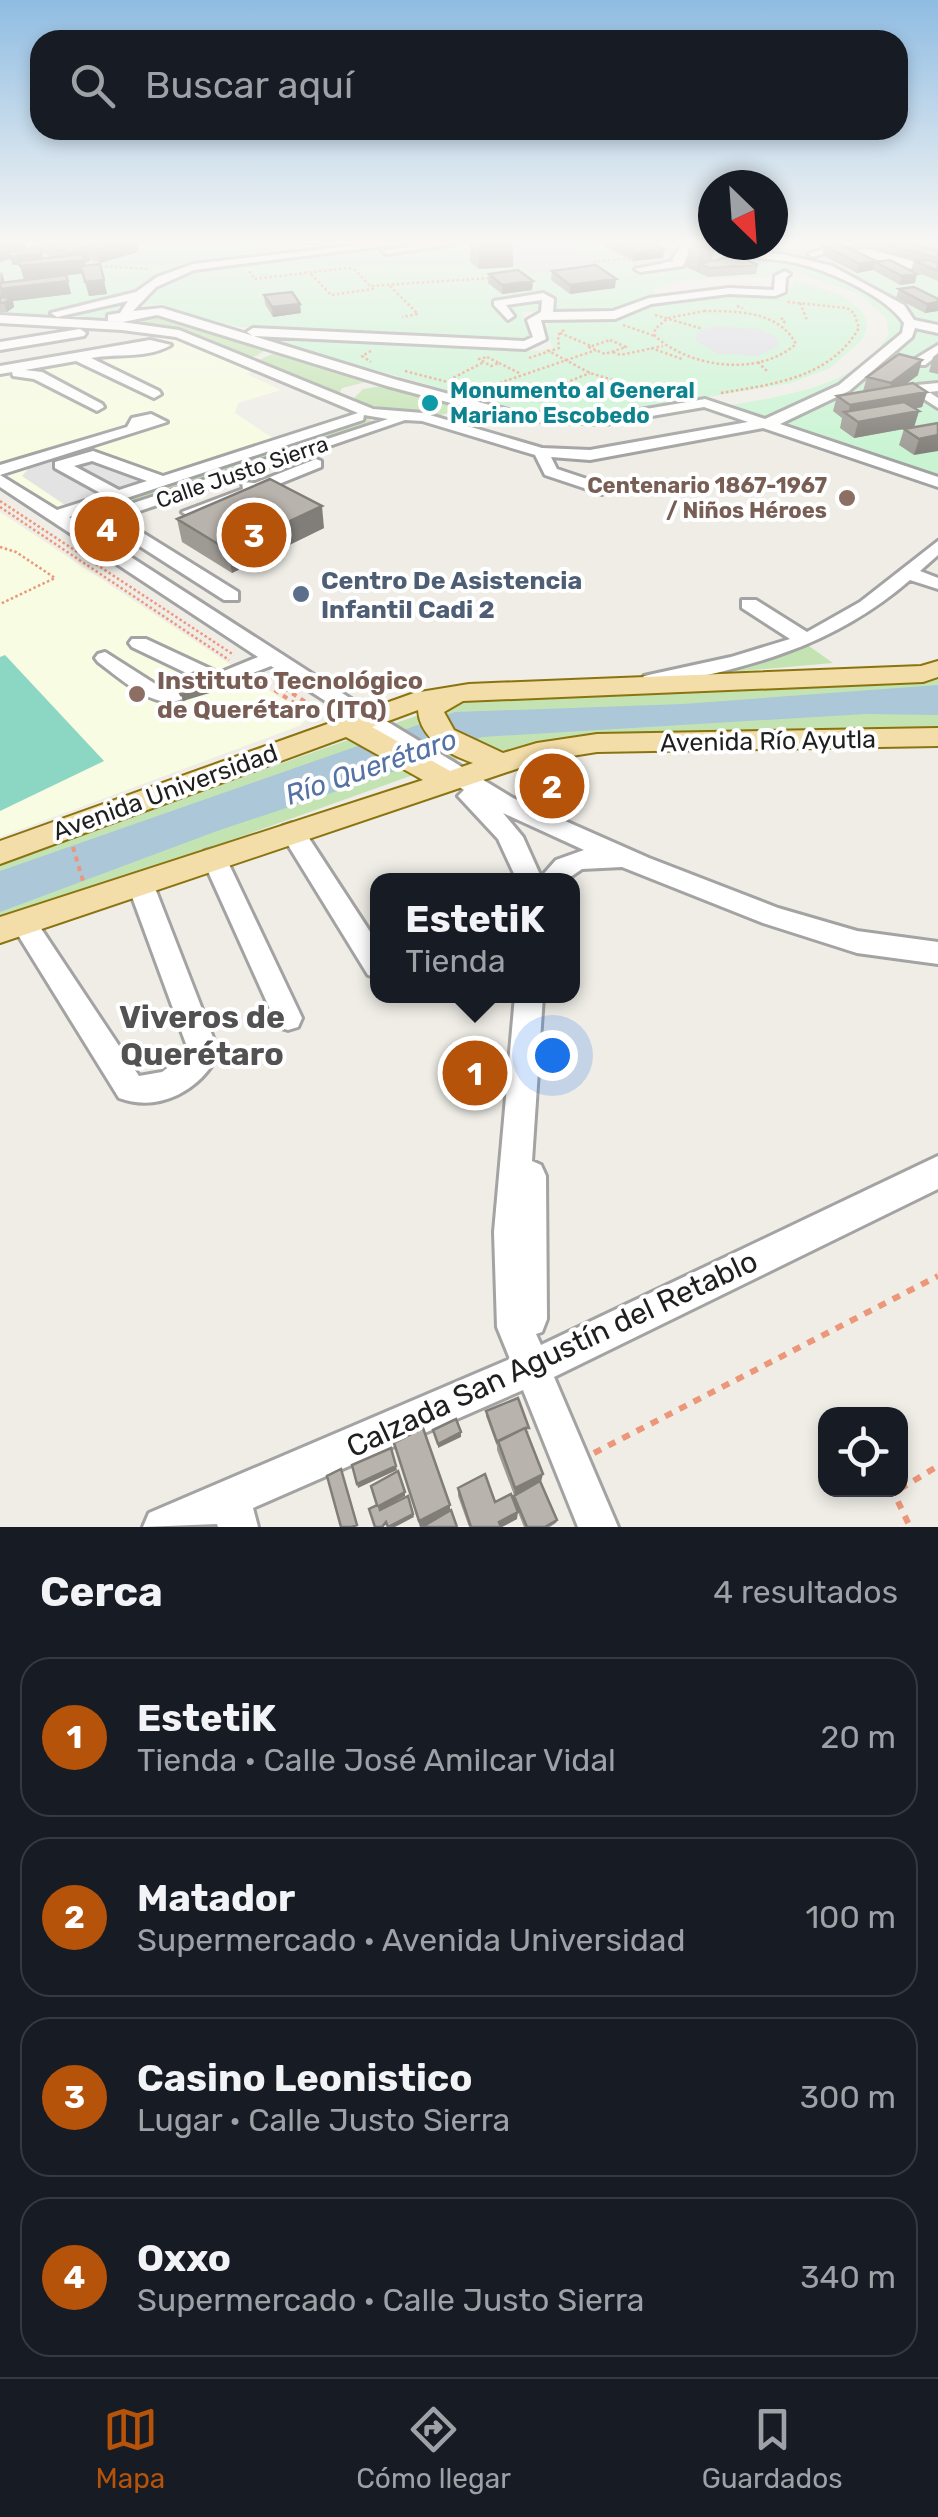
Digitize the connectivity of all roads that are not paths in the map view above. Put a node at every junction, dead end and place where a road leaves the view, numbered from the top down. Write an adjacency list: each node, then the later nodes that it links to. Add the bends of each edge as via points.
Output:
1 (126, 314): 10 (street)
2 (146, 314): 10 (street)
3 (168, 314): 13 (street)
4 (548, 314): 17 (street, via 534,318 540,346)
5 (565, 314): 6 (street)
6 (617, 314)
7 (904, 314): 14 (street)
8 (402, 317): 17 (street)
9 (0, 319): 10 (street)
10 (124, 320): 19 (street); 23 (street)
11 (217, 320): 12 (street, via 299,327 304,321); 13 (street); 15 (street)
12 (250, 320)
13 (192, 322): 15 (street)
14 (910, 323): 16 (street); 36 (street, via 908,334 844,388)
15 (234, 328): 17 (street); 18 (street)
16 (938, 329)
17 (412, 341)
18 (264, 344): 23 (street, via 263,353); 27 (street)
19 (0, 346)
20 (938, 349): 24 (street)
21 (174, 356): 22 (street, via 136,361 118,350)
22 (79, 357): 25 (street); 29 (street)
23 (238, 359): 31 (street)
24 (920, 362)
25 (0, 370)
26 (0, 378): 33 (street, via 37,375)
27 (392, 383): 30 (street); 31 (street, via 353,386)
28 (938, 387): 32 (street, via 920,392)
29 (154, 394)
30 (460, 402): 35 (street, Calle Justo Sierra, via 462,412 454,418); 36 (street, via 567,421 710,399)
31 (346, 404): 34 (street)
32 (938, 404)
33 (97, 406)
34 (371, 413): 35 (street); 45 (street, Calle Justo Sierra)
35 (416, 417): 40 (street); 43 (street, Calle Justo Sierra)
36 (764, 424): 38 (street); 39 (street)
37 (134, 428): 42 (street)
38 (788, 432): 39 (street); 46 (street)
39 (703, 437): 40 (street, via 590,455)
40 (541, 452): 48 (street, via 551,472)
41 (316, 464): 47 (street)
42 (5, 466)
43 (232, 475): 47 (street); 52 (street, Calle Justo Sierra)
44 (0, 480): 51 (street)
45 (163, 480): 49 (street, Calle Justo Sierra); 49 (street, via 92,456 60,465)
46 (938, 482)
47 (253, 489): 50 (street)
48 (602, 489)
49 (118, 496): 51 (street, Calle Justo Sierra)
50 (190, 512)
51 (56, 516): 52 (street)
52 (74, 528): 53 (street)
53 (96, 542): 57 (street, via 128,532); 62 (street)
54 (938, 546): 55 (street)
55 (906, 573): 56 (street); 59 (street, via 865,608)
56 (938, 584)
57 (231, 596)
58 (749, 604): 59 (street)
59 (804, 639): 64 (street, via 756,658)
60 (140, 643): 62 (street, via 214,683)
61 (105, 658): 66 (street, via 155,693)
62 (257, 666): 67 (street)
63 (938, 669): 64 (main road)
64 (623, 687): 65 (main road, Avenida Universidad)
65 (468, 692): 67 (main road, Avenida Universidad, via 423,699); 69 (main road, via 431,708)
66 (178, 694)
67 (360, 728): 69 (main road); 72 (main road, Avenida Universidad)
68 (938, 737): 69 (main road, Avenida Río Ayutla, via 597,743)
69 (450, 769): 70 (street); 71 (main road); 75 (street, via 500,822)
70 (505, 804): 74 (street); 76 (street, via 533,850)
71 (292, 832): 73 (main road); 81 (street)
72 (0, 852)
73 (214, 858): 78 (main road); 84 (street)
74 (640, 865): 77 (street, via 581,858); 80 (street, via 857,942)
75 (530, 873)
76 (532, 873)
77 (557, 873)
78 (140, 883): 79 (main road); 79 (street, via 204,1052 189,1073 148,1090 130,1088)
79 (12, 926)
80 (938, 953)
81 (370, 954)
82 (528, 1003): 86 (street, via 511,1232 514,1327)
83 (538, 1003): 86 (street, via 528,1224)
84 (288, 1018)
85 (938, 1172): 86 (street, Calzada San Agustín del Retablo)
86 (533, 1368): 87 (street, Calzada San Agustín del Retablo); 89 (street)
87 (235, 1513): 88 (street, Calzada San Agustín del Retablo)
88 (163, 1527)
89 (598, 1527)

